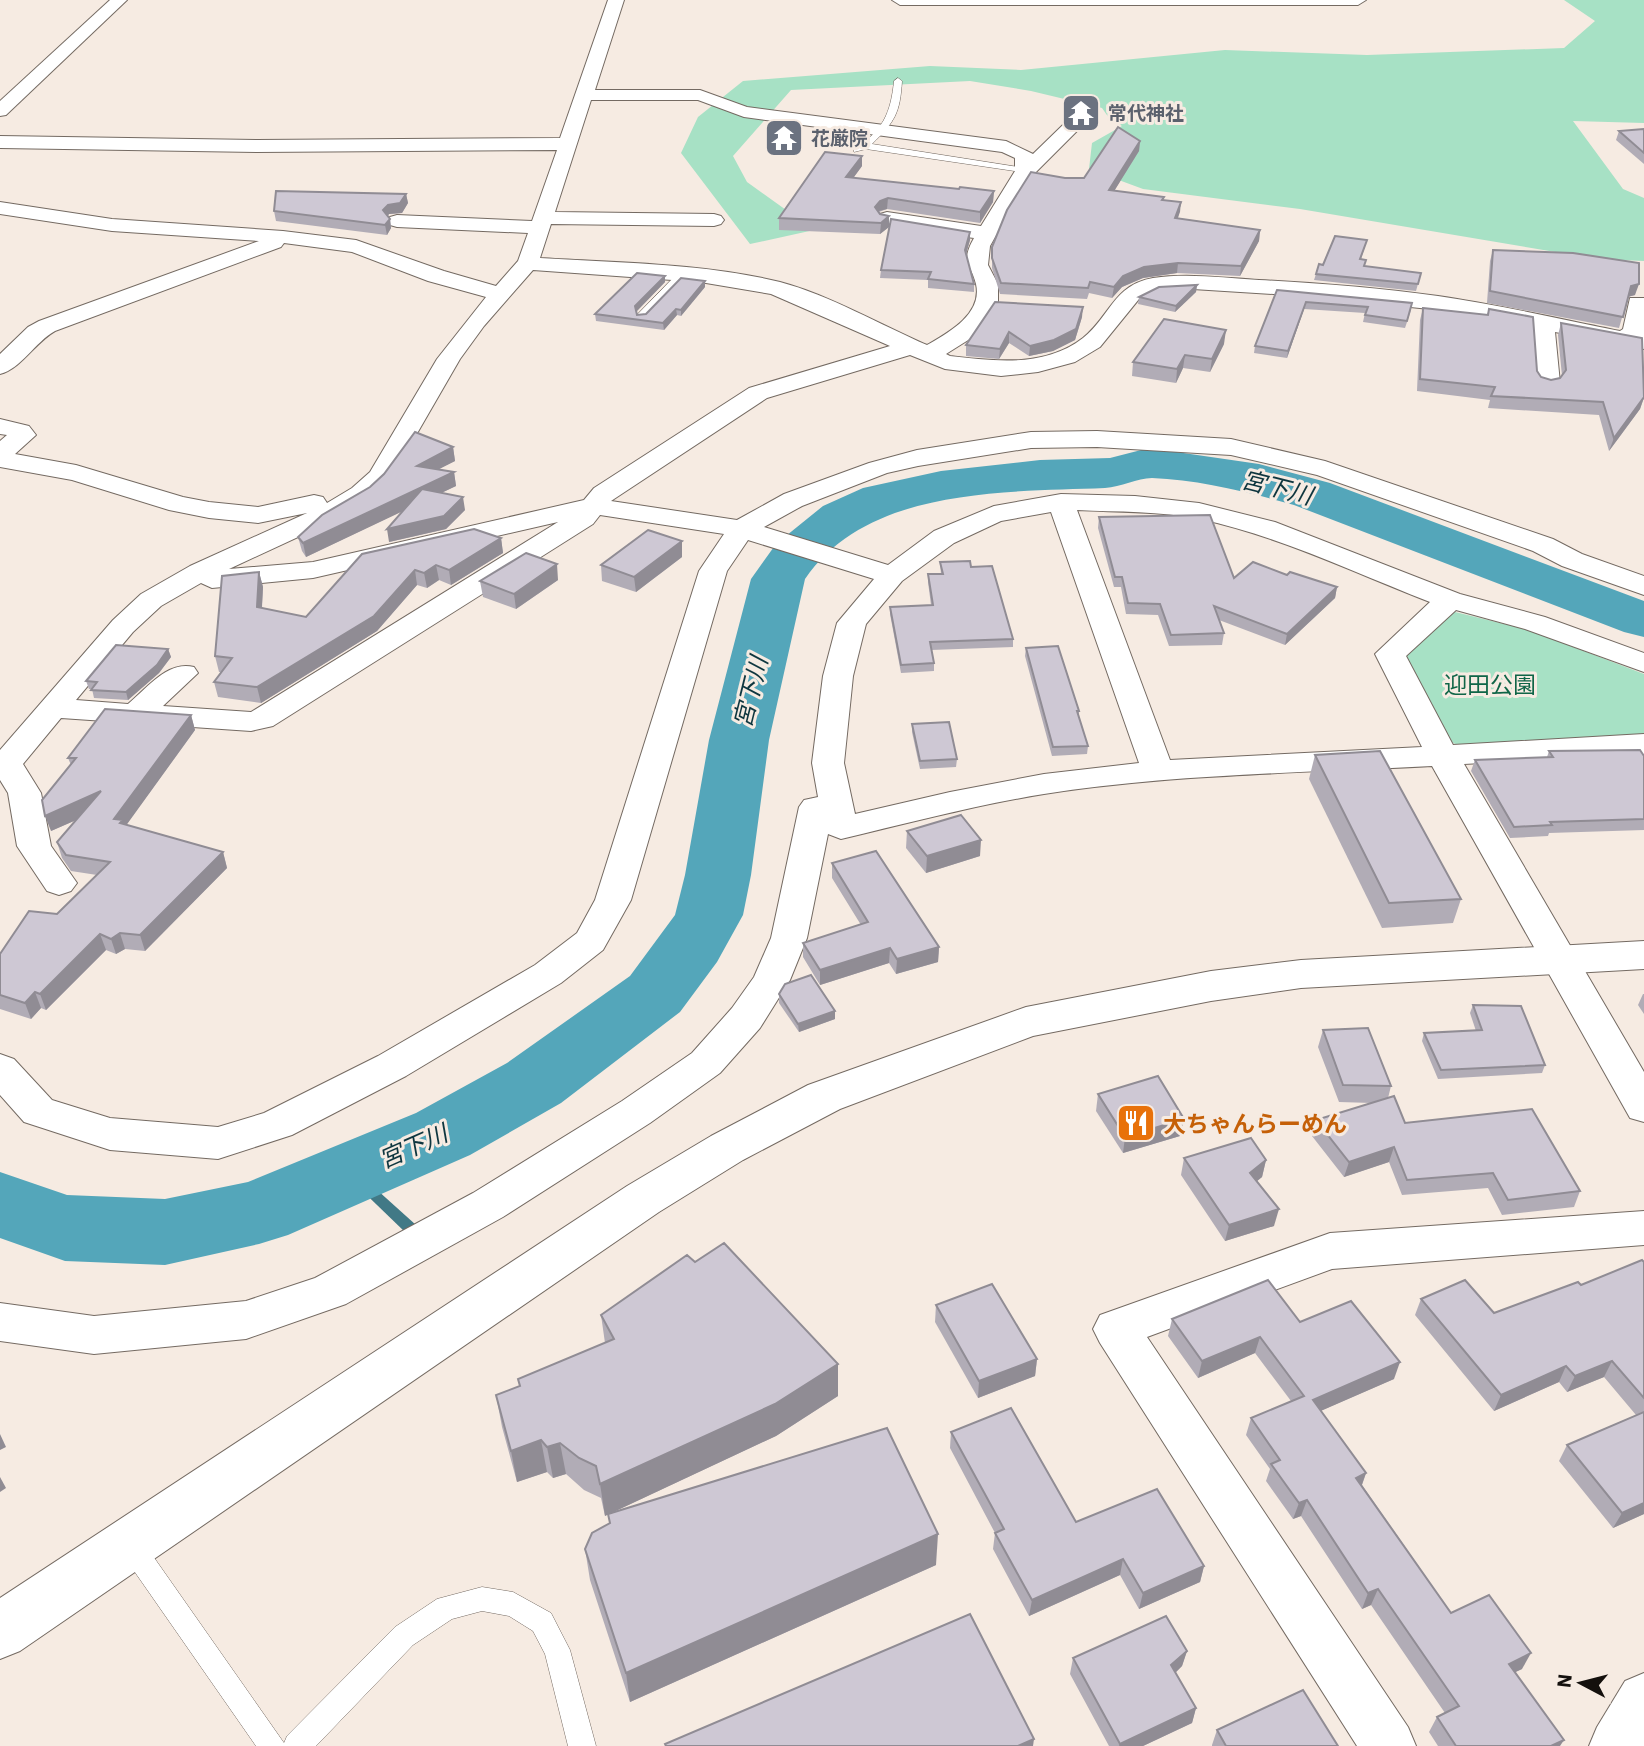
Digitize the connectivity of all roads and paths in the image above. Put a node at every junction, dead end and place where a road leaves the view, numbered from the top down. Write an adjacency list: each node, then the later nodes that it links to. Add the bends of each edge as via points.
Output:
1 (119, 0): 7 (street)
2 (616, 0): 6 (street)
3 (900, 0): 4 (street)
4 (1358, 0)
5 (898, 81): 9 (lane, via 893,119)
6 (585, 94): 9 (street, via 701,95 744,112); 11 (street)
7 (0, 111)
8 (1074, 124): 14 (street)
9 (881, 130): 12 (lane); 14 (street, via 1006,146 1024,155)
10 (0, 142): 11 (street)
11 (566, 144): 20 (street)
12 (864, 146): 13 (lane); 14 (lane)
13 (853, 151)
14 (1026, 171): 15 (street); 21 (street)
15 (1047, 173)
16 (0, 208): 22 (street, via 111,225)
17 (887, 218): 21 (street)
18 (714, 220): 20 (street)
19 (397, 221): 20 (street)
20 (541, 223): 23 (street)
21 (987, 233): 27 (street, via 977,265 988,284)
22 (283, 237): 26 (street, via 356,246); 37 (street, via 47,326)
23 (528, 263): 24 (street); 26 (street)
24 (682, 275): 32 (lane); 36 (street, via 776,288)
25 (1326, 291): 31 (street, via 1177,282 1131,294); 33 (street); 34 (street, via 1519,308)
26 (501, 294): 42 (street, via 449,359)
27 (987, 302): 29 (street); 36 (street, via 965,332)
28 (1638, 303): 35 (street)
29 (1013, 304)
30 (1090, 309): 31 (street)
31 (1115, 310): 36 (street, via 1092,342 1067,358 1042,364 1002,369 965,366)
32 (640, 317)
33 (1331, 318)
34 (1543, 322): 35 (street); 38 (street)
35 (1635, 339)
36 (920, 351): 44 (street, via 758,393 603,494)
37 (0, 366)
38 (1548, 383)
39 (0, 426): 40 (street, via 23,435)
40 (0, 453)
41 (0, 459): 42 (street, via 76,473 178,504 258,515 313,504)
42 (380, 476): 49 (street, via 361,494 330,512)
43 (1061, 502): 48 (street, via 994,514 944,537); 51 (street, via 1199,511 1265,528); 59 (street)
44 (592, 506): 45 (street); 47 (street); 55 (street, via 583,517 273,714 251,722)
45 (745, 530): 48 (street); 50 (street, via 793,500 833,483 917,458 1031,440 1181,442 1231,447 1325,469 1543,545); 64 (street, via 713,571 613,900 590,941 548,974 392,1066 278,1124 218,1143 110,1135 38,1111)
46 (367, 534): 47 (street, via 381,542)
47 (388, 554): 49 (street, via 313,570)
48 (886, 573): 59 (street, via 852,623 838,676 828,763 841,828 1044,784)
49 (182, 582): 54 (street, via 151,600 123,626)
50 (1644, 586)
51 (1450, 600): 52 (street, via 1535,623); 57 (street, via 1390,654)
52 (1644, 663)
53 (183, 673): 55 (street)
54 (54, 708): 55 (street); 58 (street)
55 (135, 714)
56 (1644, 744): 57 (street)
57 (1443, 756): 59 (street); 63 (street)
58 (3, 767): 61 (street, via 18,774 33,845)
59 (1158, 771)
60 (816, 807): 67 (street, via 789,938 771,980 746,1018 706,1063 636,1112 488,1205 342,1284 246,1320 94,1335)
61 (59, 883)
62 (1644, 955): 63 (street)
63 (1560, 959): 65 (street); 68 (street, via 1301,974 1112,1004 1026,1022 824,1097 643,1199)
64 (0, 1069)
65 (1644, 1107)
66 (1644, 1228): 74 (street, via 1330,1251 1116,1329)
67 (0, 1322)
68 (130, 1544): 69 (street); 71 (lane)
69 (0, 1631)
70 (1644, 1700): 75 (street)
71 (272, 1746)
72 (297, 1746): 73 (lane, via 404,1636 446,1608 482,1599 513,1604 542,1622 557,1650)
73 (582, 1746)
74 (1389, 1746)
75 (1615, 1746)

